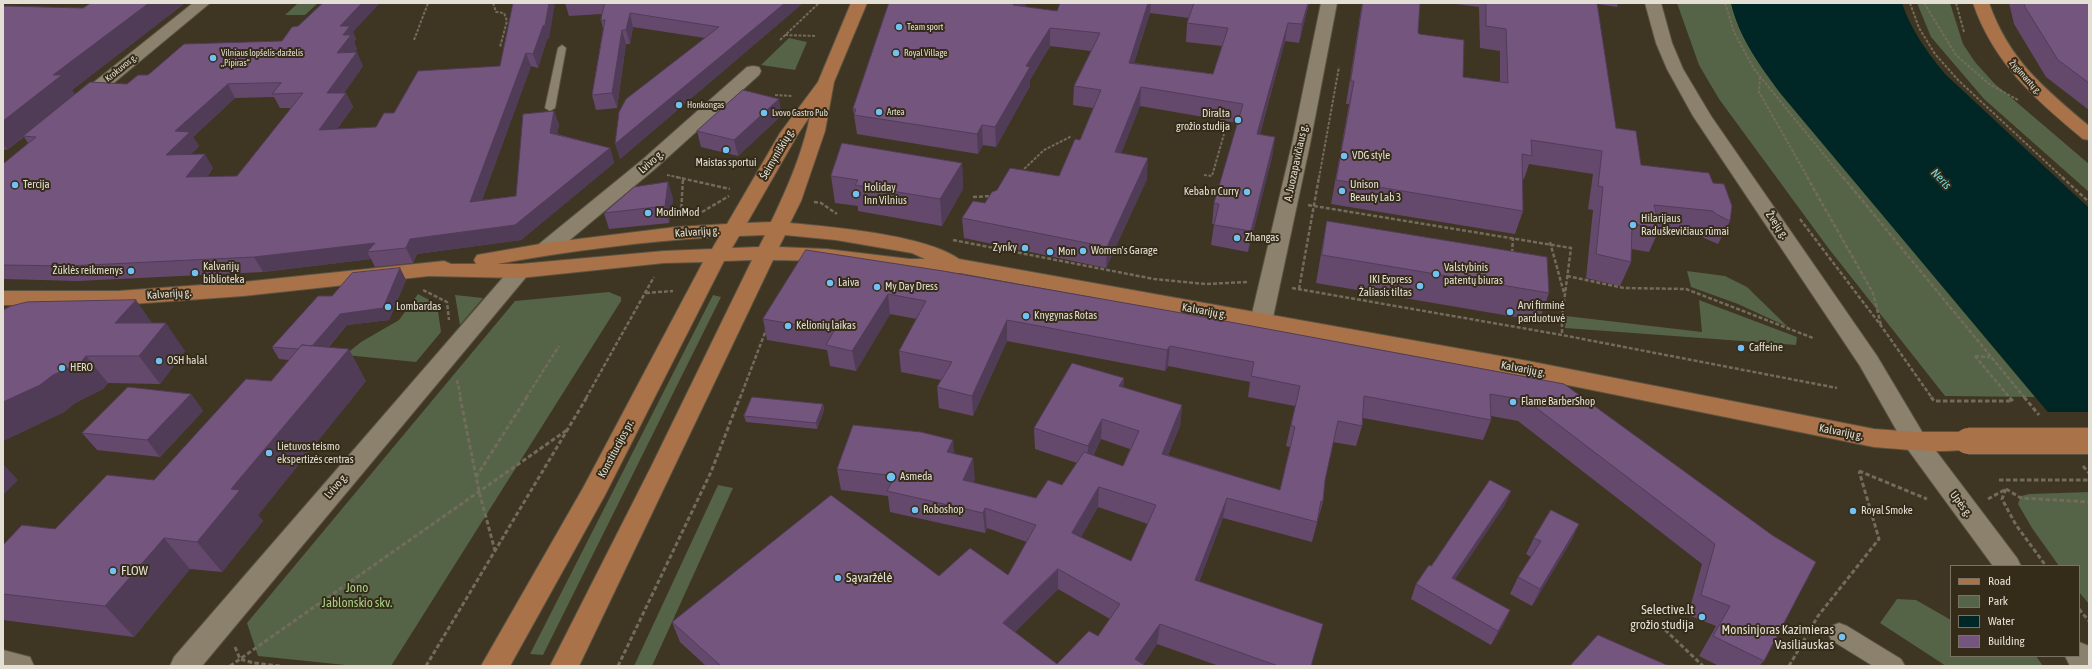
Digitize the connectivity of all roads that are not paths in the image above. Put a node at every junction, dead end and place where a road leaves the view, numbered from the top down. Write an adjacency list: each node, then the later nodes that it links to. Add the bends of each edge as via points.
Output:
1 (202, 3): 10 (street, Krokuvos g.)
2 (858, 3): 8 (main road, Šeimyniškių g.)
3 (1328, 3): 21 (street, A. Juozapavičiaus g.)
4 (1653, 3): 22 (street, Žvejų g., via 1664,43 1687,91 1868,362)
5 (1981, 3): 11 (main road, Žygimantų g., via 1990,26 2014,67 2043,96)
6 (562, 48): 9 (lane)
7 (753, 71): 14 (street, Lvivo g., via 643,169)
8 (826, 82): 12 (main road, Šeimyniškių g., via 816,131 791,201); 13 (main road, Šeimyniškių g., via 789,132)
9 (550, 108)
10 (65, 114)
11 (2089, 135)
12 (778, 228): 13 (main road, Kalvarijų g.); 15 (main road); 17 (main road, Kalvarijų g., via 836,234 917,248)
13 (733, 229): 14 (main road, Kalvarijų g., via 678,228); 16 (main road, Konstitucijos pr.)
14 (546, 249): 18 (main road, Kalvarijų g.)
15 (767, 253): 16 (main road, Kalvarijų g.); 17 (main road, Kalvarijų g., via 826,255 910,266); 31 (main road)
16 (717, 254): 19 (main road, Kalvarijų g.); 30 (main road, Konstitucijos pr., via 592,495)
17 (960, 266): 21 (main road, Kalvarijų g.)
18 (431, 270): 19 (main road, Kalvarijų g.); 20 (main road, Kalvarijų g., via 243,289 118,298)
19 (520, 270): 29 (street, Lvivo g.)
20 (3, 298)
21 (1261, 322): 22 (main road, Kalvarijų g., via 1528,369 1867,437)
22 (1915, 441): 23 (main road, Kalvarijų g., bridge, via 1968,441); 24 (street, Upės g.)
23 (2084, 451)
24 (2007, 565)
25 (1839, 632): 32 (street)
26 (2080, 656): 33 (street)
27 (3, 663): 28 (street)
28 (20, 666)
29 (184, 666)
30 (495, 666)
31 (564, 666)
32 (1893, 666)
33 (2088, 666)

